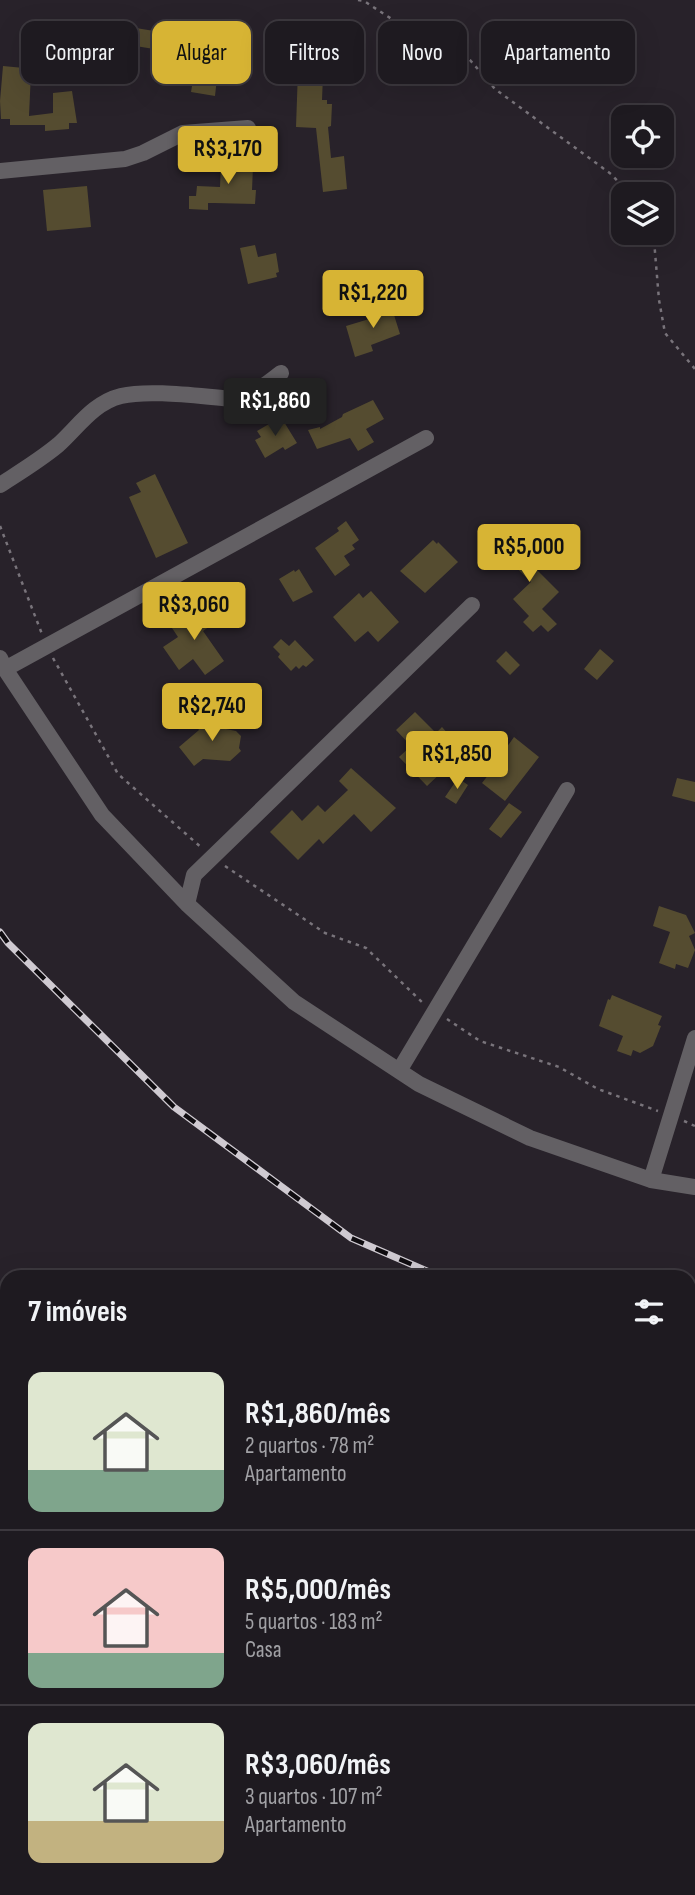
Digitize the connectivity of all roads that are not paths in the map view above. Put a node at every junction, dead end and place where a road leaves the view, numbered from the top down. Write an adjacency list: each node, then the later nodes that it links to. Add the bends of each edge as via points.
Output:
1 (248, 128): 2 (street, via 183,133 125,159)
2 (0, 171)
3 (281, 373): 5 (street, via 260,390 234,399 145,394 113,399)
4 (426, 438): 7 (street, via 47,646)
5 (0, 485)
6 (472, 605): 9 (street)
7 (2, 664): 10 (street, via 102,815)
8 (567, 790): 13 (street)
9 (194, 874): 10 (street); 11 (street)
10 (164, 880): 11 (street)
11 (187, 904): 13 (street, via 294,1002)
12 (695, 1038): 14 (street)
13 (399, 1071): 14 (street, via 530,1138)
14 (651, 1180): 15 (street)
15 (695, 1187)

